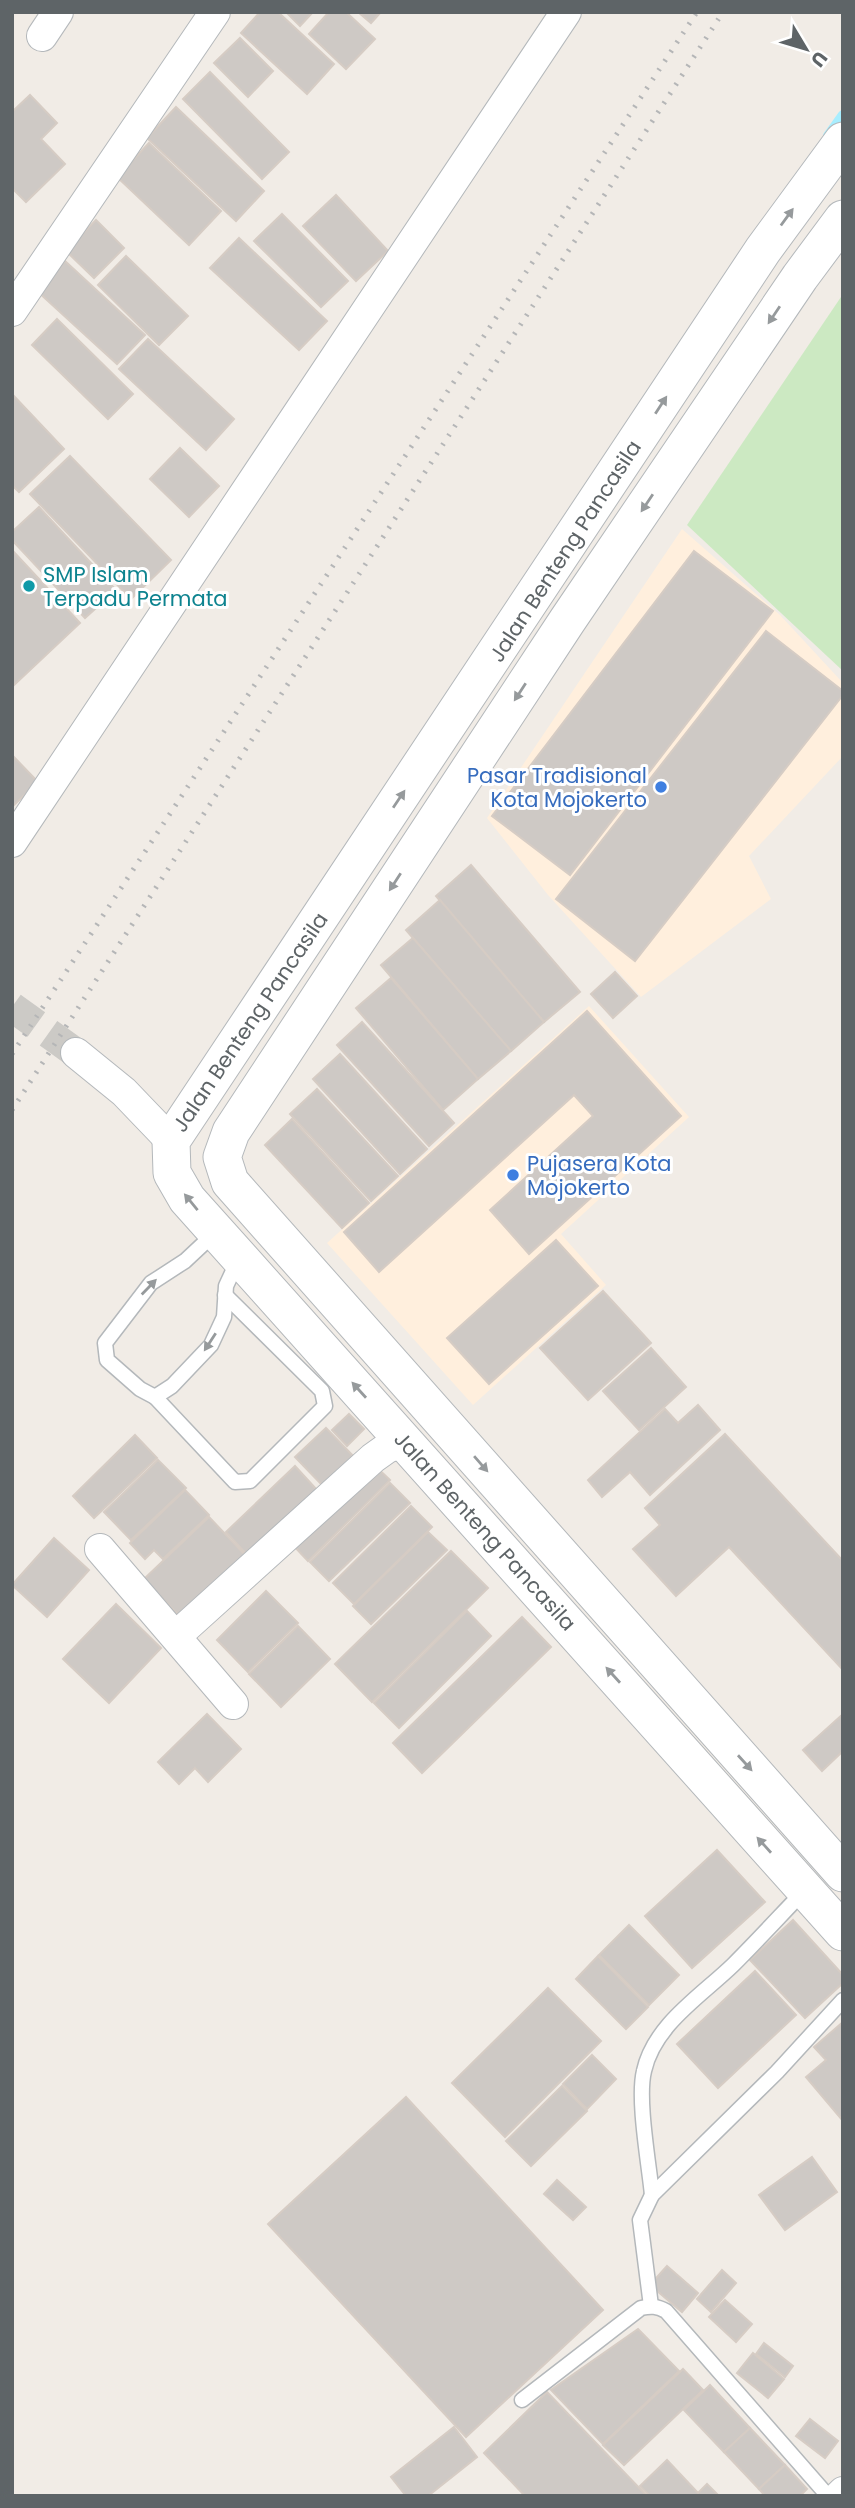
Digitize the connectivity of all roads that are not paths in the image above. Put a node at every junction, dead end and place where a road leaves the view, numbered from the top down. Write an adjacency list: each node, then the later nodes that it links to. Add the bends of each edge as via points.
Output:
1 (215, 12): 7 (street)
2 (566, 12): 10 (street)
3 (843, 141): 5 (street, Jalan Benteng Pancasila, one-way to 3)
4 (843, 219): 6 (street, Jalan Benteng Pancasila)
5 (763, 250): 6 (street); 8 (street, Jalan Benteng Pancasila, one-way to 5)
6 (800, 277): 9 (street, Jalan Benteng Pancasila, one-way to 9)
7 (12, 311)
8 (534, 598): 9 (street); 12 (street, Jalan Benteng Pancasila, one-way to 8)
9 (567, 621): 16 (street, Jalan Benteng Pancasila, one-way to 16, via 231,1132 222,1157 230,1182)
10 (12, 842)
11 (76, 1053): 12 (street, via 124,1092)
12 (171, 1141): 13 (street, Jalan Benteng Pancasila, one-way to 12, via 187,1199 172,1173)
13 (228, 1244): 14 (lane); 15 (lane, one-way to 13, via 107,1360 105,1343 151,1283 185,1261); 17 (street, Jalan Benteng Pancasila, one-way to 13)
14 (225, 1295): 15 (lane, one-way to 15, via 224,1317 211,1345 172,1386); 15 (lane, via 322,1391 325,1406 250,1481 235,1482)
15 (155, 1397)
16 (436, 1413): 17 (street); 21 (street, Jalan Benteng Pancasila, one-way to 21)
17 (405, 1441): 19 (street, via 373,1458); 22 (street, Jalan Benteng Pancasila, one-way to 17)
18 (100, 1549): 19 (street)
19 (176, 1636): 20 (street)
20 (233, 1704)
21 (706, 1719): 22 (street); 23 (street, Jalan Benteng Pancasila, one-way to 23)
22 (675, 1745): 24 (street, Jalan Benteng Pancasila, one-way to 22)
23 (843, 1873)
24 (804, 1890): 25 (street, Jalan Benteng Pancasila); 27 (lane, via 668,2025 653,2046 643,2072)
25 (843, 1932)
26 (843, 2000): 27 (lane)
27 (652, 2194): 28 (lane, via 640,2220)
28 (651, 2306): 29 (lane, via 641,2308); 31 (lane, via 666,2311)
29 (522, 2400)
30 (843, 2492): 32 (street)
31 (828, 2496)
32 (839, 2496)

